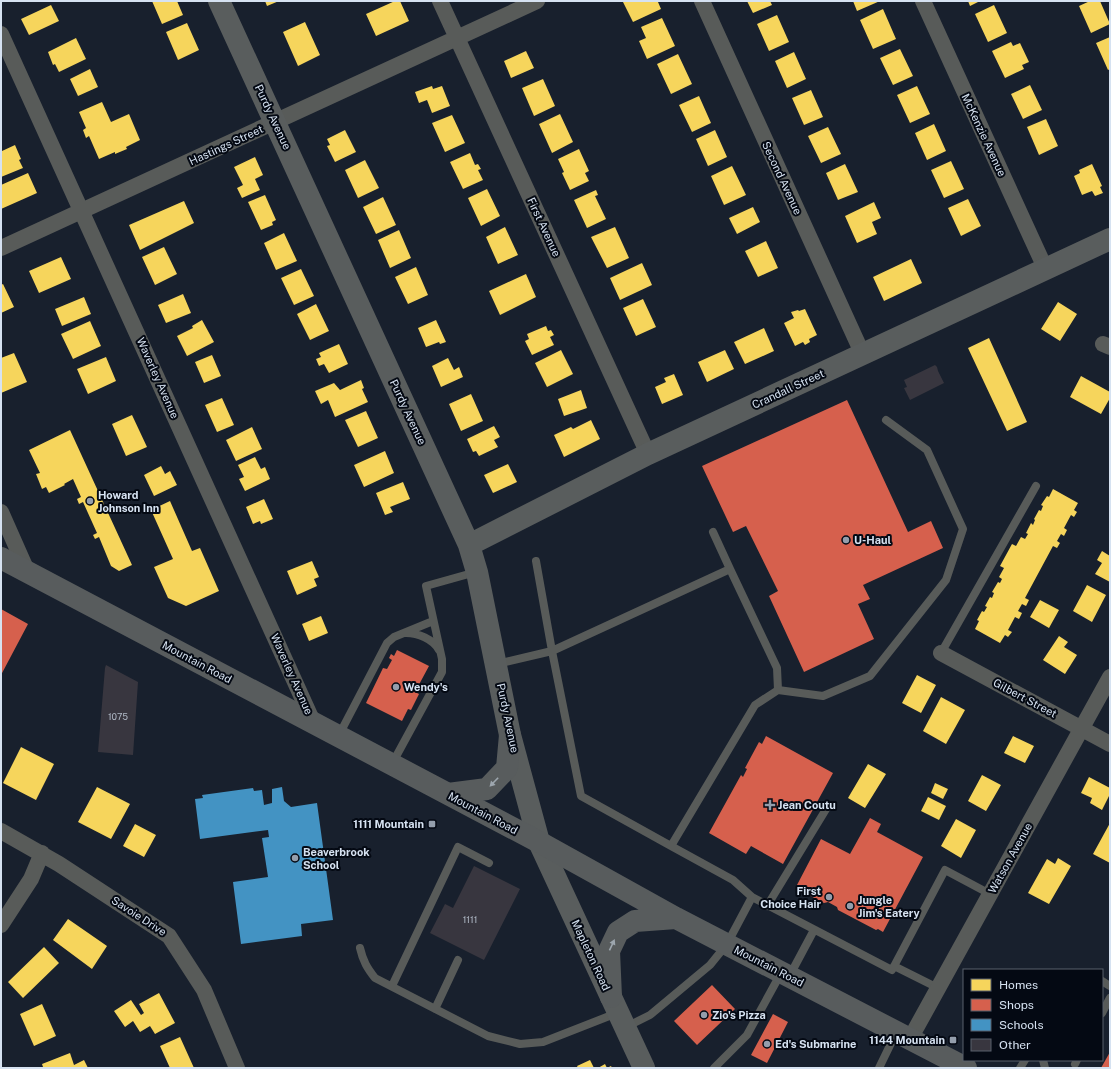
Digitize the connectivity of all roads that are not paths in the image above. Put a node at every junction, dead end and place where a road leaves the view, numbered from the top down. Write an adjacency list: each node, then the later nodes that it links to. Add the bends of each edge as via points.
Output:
1 (219, 1): 8 (street, Purdy Avenue)
2 (440, 1): 7 (street, First Avenue)
3 (537, 1): 7 (street, Hastings Street)
4 (702, 1): 13 (street, Second Avenue)
5 (923, 1): 12 (street, McKenzie Avenue)
6 (1, 34): 9 (street, Waverley Avenue)
7 (457, 38): 8 (street, Hastings Street); 15 (street, First Avenue)
8 (275, 123): 9 (street, Hastings Street); 19 (street, Purdy Avenue)
9 (82, 211): 11 (street, Hastings Street); 33 (street, Waverley Avenue)
10 (1110, 239): 12 (street, Crandall Street)
11 (1, 248)
12 (1046, 270): 13 (street, Crandall Street)
13 (863, 355): 15 (street, Crandall Street)
14 (886, 420): 32 (lane, via 926,450 963,529 946,580 870,676 823,696)
15 (648, 454): 19 (street, Crandall Street)
16 (1036, 486): 29 (lane)
17 (1, 512): 24 (street)
18 (713, 532): 22 (lane)
19 (469, 545): 23 (street, Purdy Avenue)
20 (1, 558): 24 (main road, Mountain Road)
21 (536, 561): 28 (lane)
22 (730, 569): 28 (lane); 32 (lane, via 777,668)
23 (476, 572): 25 (lane, via 426,586); 30 (street, Purdy Avenue)
24 (28, 573): 33 (main road, Mountain Road)
25 (433, 621): 26 (lane); 27 (lane)
26 (404, 633): 27 (lane, via 412,633 430,640); 36 (lane, via 387,643)
27 (440, 652): 38 (lane, via 442,672)
28 (552, 652): 30 (lane); 43 (lane, via 581,796)
29 (941, 653): 34 (street, Gilbert Street)
30 (496, 664): 35 (street, Purdy Avenue)
31 (1110, 677): 34 (street, Watson Avenue)
32 (778, 690): 43 (lane, via 755,705)
33 (314, 724): 36 (main road, Mountain Road)
34 (1082, 729): 37 (street, Gilbert Street); 46 (street, Watson Avenue)
35 (510, 735): 39 (main road, one-way to 39, via 507,768 487,789); 42 (street, Purdy Avenue)
36 (338, 736): 38 (main road, Mountain Road)
37 (1110, 744)
38 (392, 764): 39 (main road, Mountain Road)
39 (448, 794): 42 (main road, Mountain Road)
40 (828, 806): 48 (lane)
41 (1, 831): 44 (street, Savoie Drive)
42 (539, 842): 49 (main road, Mountain Road); 62 (street, Mapleton Road)
43 (671, 846): 47 (lane, via 733,880)
44 (42, 853): 50 (street, via 31,879); 64 (street, Savoie Drive, via 169,936 204,990)
45 (489, 863): 57 (lane, via 458,847)
46 (990, 894): 55 (lane, via 945,870); 58 (street, Watson Avenue)
47 (752, 897): 48 (lane); 52 (lane)
48 (767, 906): 51 (lane)
49 (676, 918): 52 (main road, Mountain Road); 62 (main road, one-way to 49, via 609,951 618,932 635,921)
50 (1, 925)
51 (814, 930): 55 (lane, via 892,970); 56 (lane)
52 (727, 944): 56 (main road, Mountain Road); 62 (lane, via 710,965 650,1015)
53 (360, 948): 57 (lane, via 367,968 376,978)
54 (458, 960): 60 (lane)
55 (894, 966): 58 (lane)
56 (785, 975): 63 (main road, Mountain Road); 66 (lane, via 746,1036)
57 (392, 986): 60 (lane)
58 (938, 988): 63 (street, Watson Avenue)
59 (1110, 998): 61 (lane)
60 (435, 1009): 62 (lane, via 488,1036 520,1044 543,1042)
61 (1103, 1011)
62 (618, 1012): 65 (street, Mapleton Road)
63 (903, 1036): 67 (lane); 68 (main road, Mountain Road)
64 (237, 1068)
65 (644, 1068)
66 (714, 1068)
67 (879, 1068)
68 (966, 1068)

